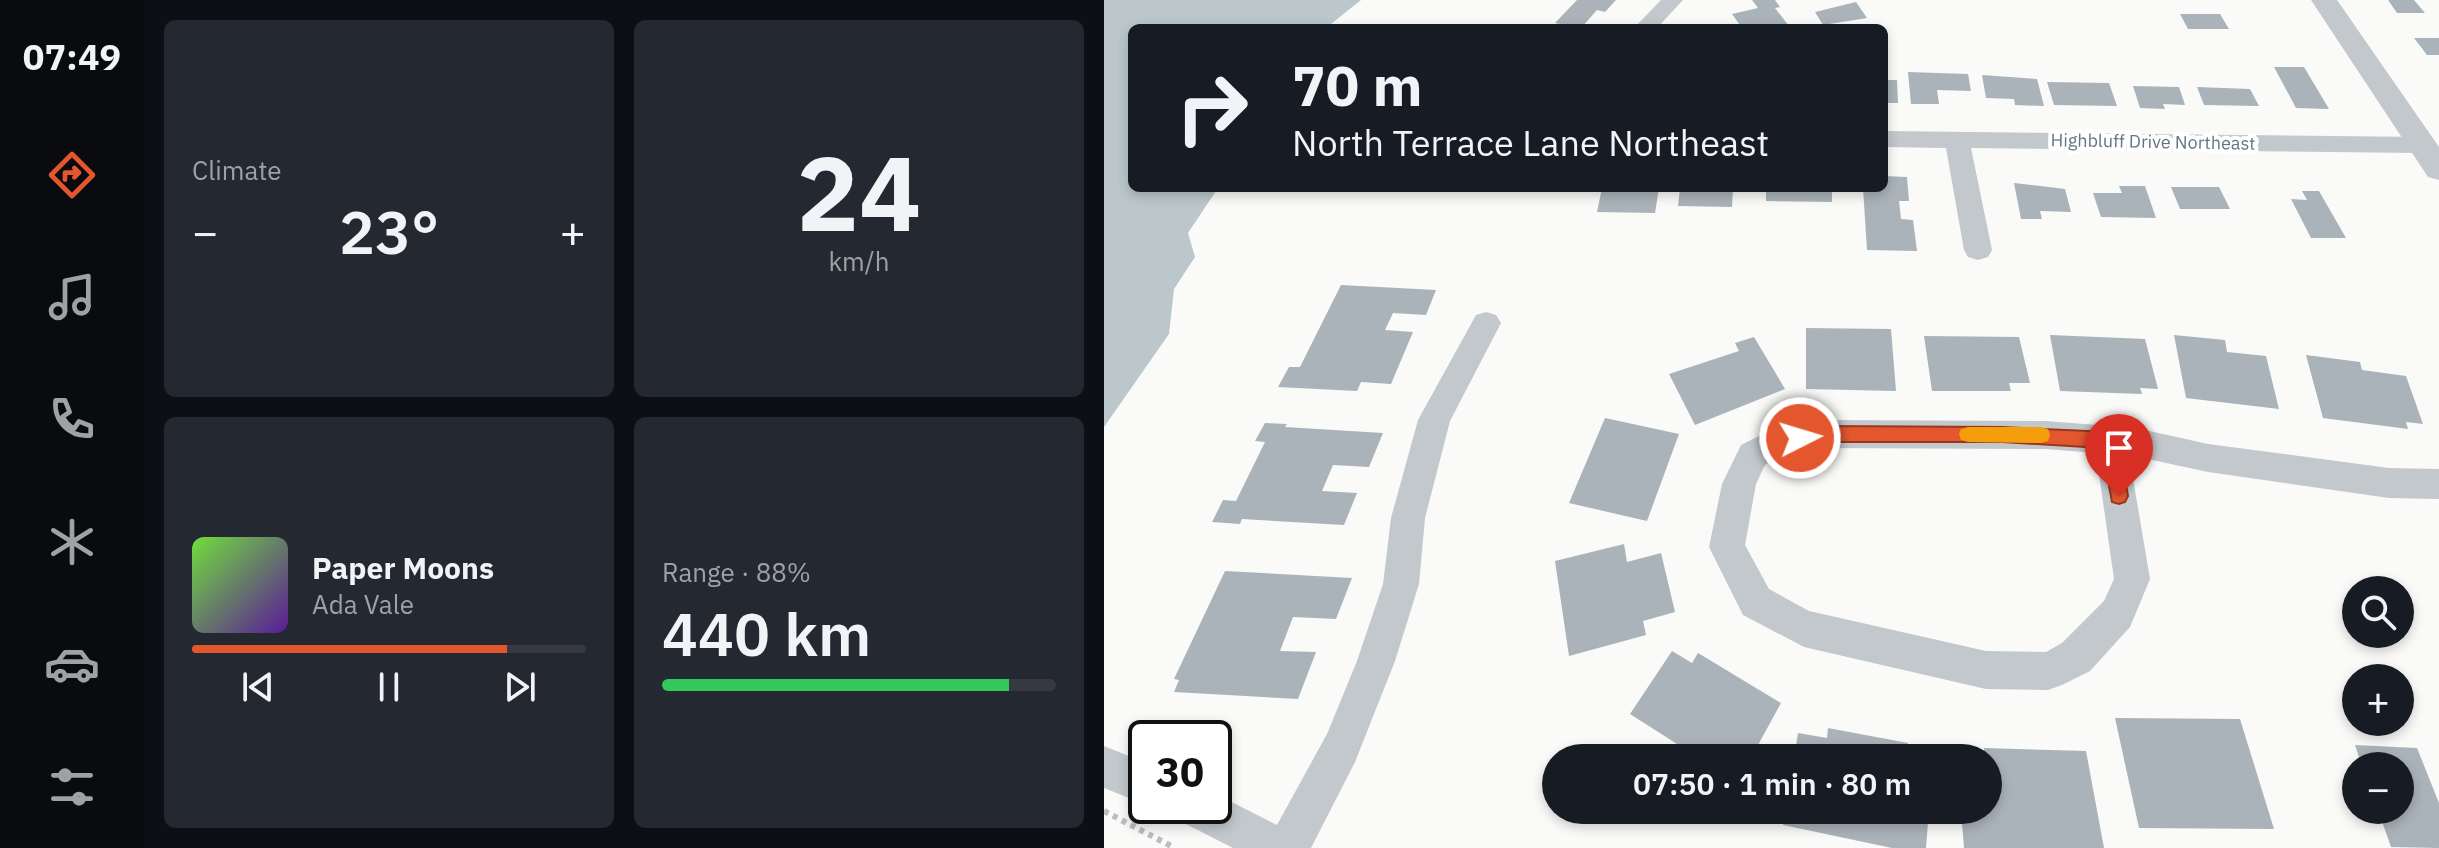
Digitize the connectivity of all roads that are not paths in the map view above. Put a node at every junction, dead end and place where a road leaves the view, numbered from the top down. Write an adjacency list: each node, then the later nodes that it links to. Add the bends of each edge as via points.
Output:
1 (1673, 0): 3 (street)
2 (2324, 0): 6 (street)
3 (1649, 24)
4 (1888, 139): 5 (street, Highbluff Drive Northeast)
5 (1957, 140): 6 (street, Highbluff Drive Northeast); 8 (street)
6 (2422, 145): 7 (street)
7 (2439, 170)
8 (1978, 250)
9 (1486, 323): 16 (street, via 1434,420 1408,518 1401,584 1376,661 1341,748)
10 (2110, 440): 10 (street, via 2132,579 2117,614 2076,657 2048,671 1986,670 1804,628 1756,602 1727,547 1739,484 1753,455 1777,441 1822,434); 11 (street, via 2359,479)
11 (2439, 484)
12 (1104, 767): 13 (street)
13 (1128, 777)
14 (1231, 824): 15 (street)
15 (1278, 848)
16 (1288, 848)

